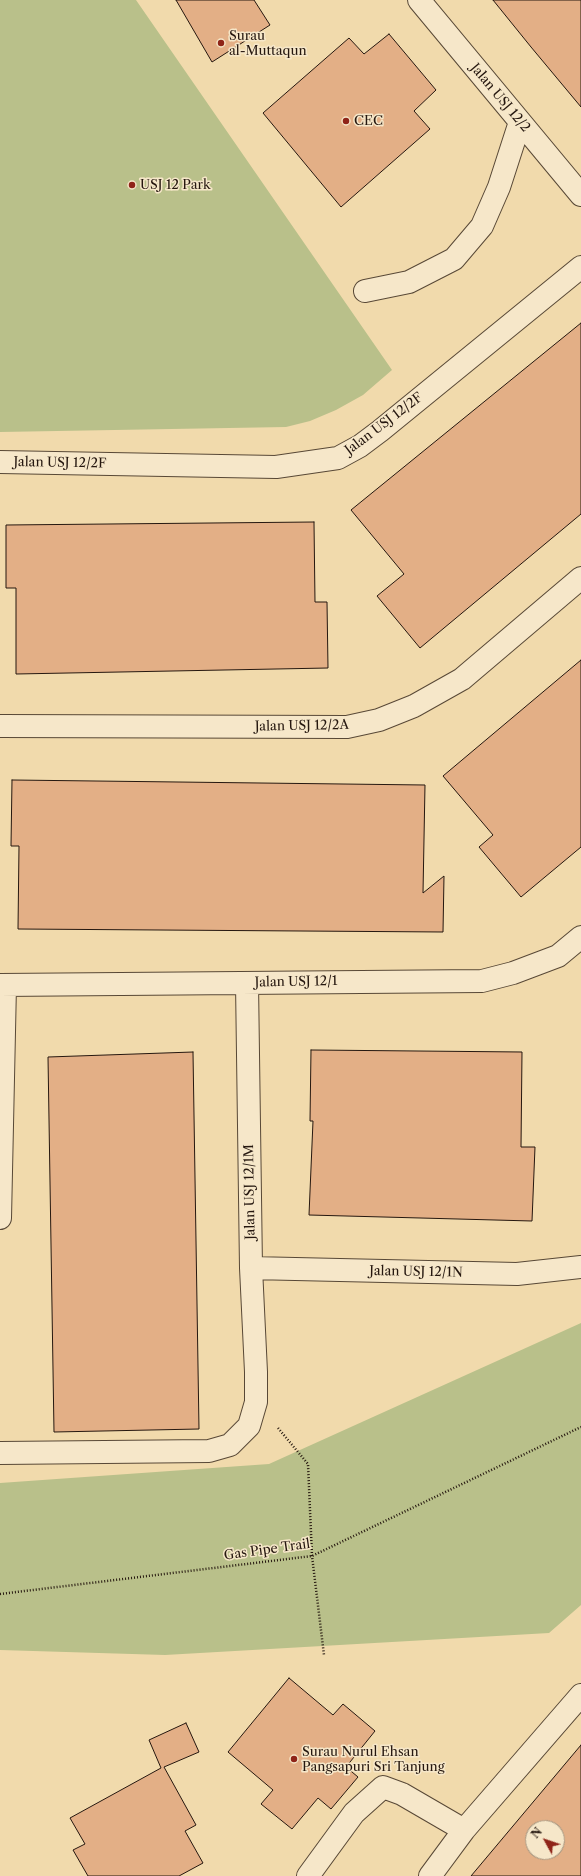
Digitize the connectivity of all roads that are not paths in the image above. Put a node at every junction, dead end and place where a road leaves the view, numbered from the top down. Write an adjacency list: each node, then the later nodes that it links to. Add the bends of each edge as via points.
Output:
1 (419, 0): 2 (street, Jalan USJ 12/2)
2 (520, 122): 3 (street, Jalan USJ 12/2); 5 (street, via 500,187 482,226 454,259 409,282)
3 (581, 195)
4 (581, 267): 6 (street, Jalan USJ 12/2F, via 380,431 338,458 276,467)
5 (365, 291)
6 (0, 462)
7 (581, 578): 8 (street, Jalan USJ 12/2A, via 462,679 414,706 379,720 348,727)
8 (0, 726)
9 (581, 937): 10 (street, Jalan USJ 12/1, via 558,956 513,973 482,981)
10 (247, 983): 11 (street, Jalan USJ 12/1); 14 (street, Jalan USJ 12/1M)
11 (2, 985): 12 (street)
12 (0, 1218)
13 (581, 1267): 14 (street, Jalan USJ 12/1N, via 517,1274)
14 (251, 1268): 15 (street, Jalan USJ 12/1M, via 256,1402 248,1426 230,1445 209,1451)
15 (0, 1453)
16 (581, 1695): 17 (street)
17 (464, 1830): 18 (street, via 402,1794 383,1787 354,1813); 19 (street)
18 (308, 1876)
19 (430, 1876)

